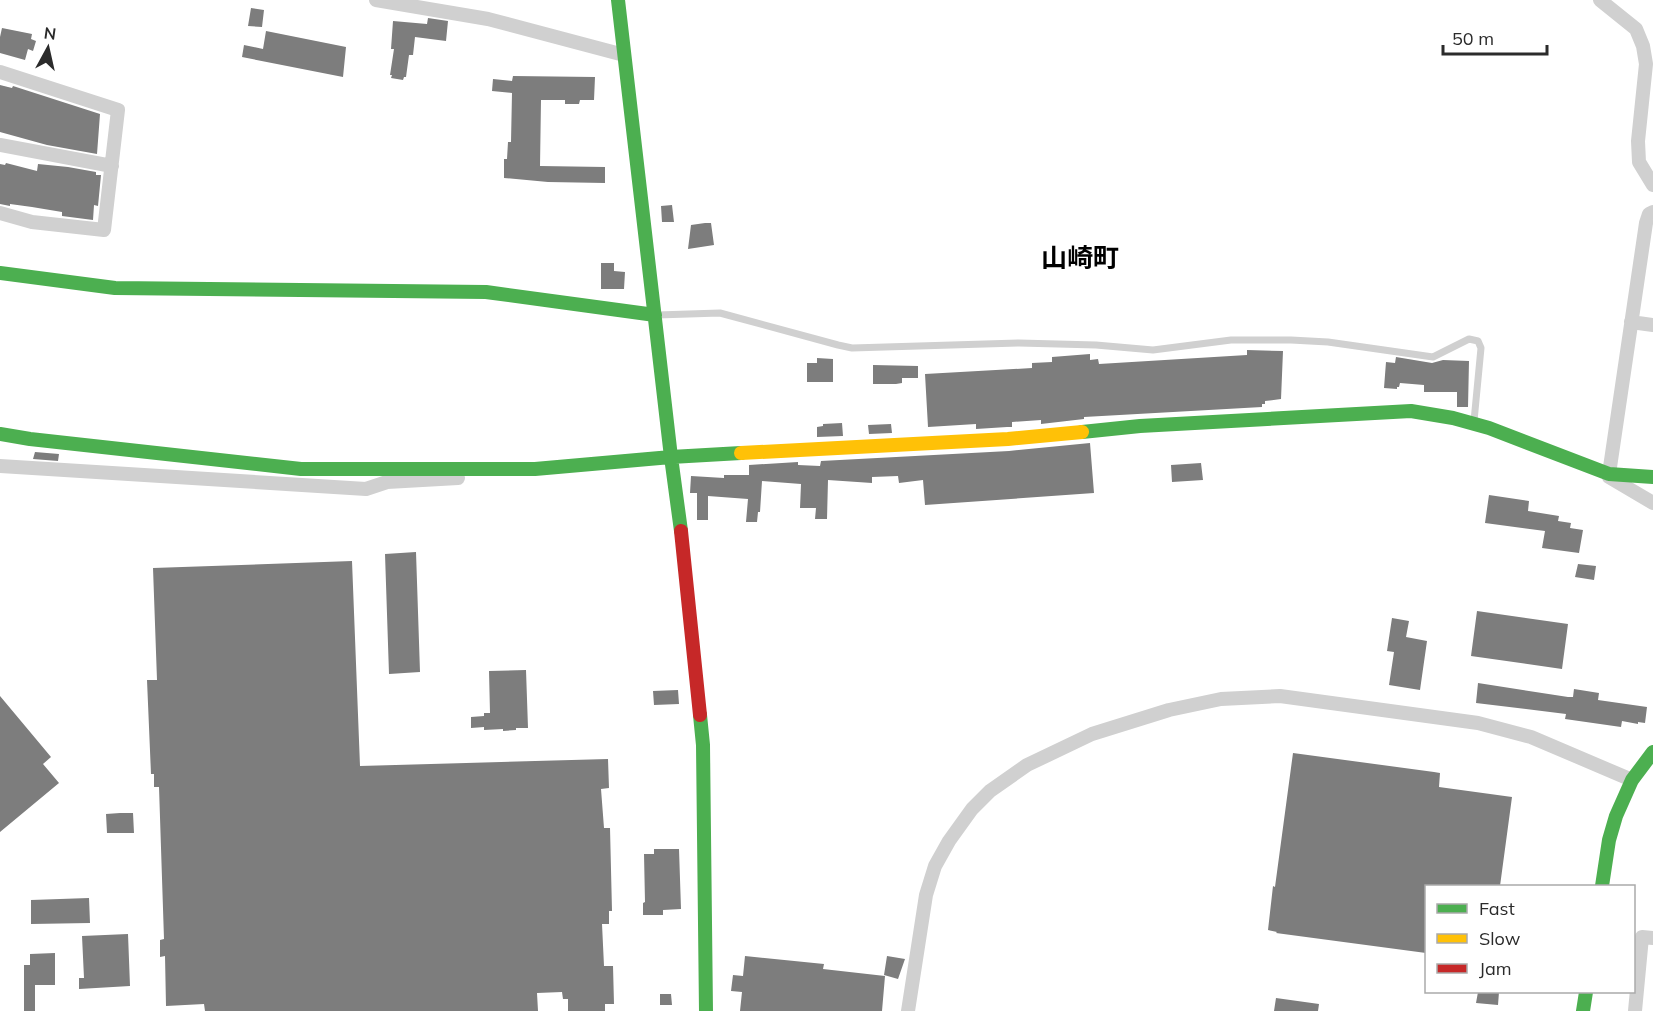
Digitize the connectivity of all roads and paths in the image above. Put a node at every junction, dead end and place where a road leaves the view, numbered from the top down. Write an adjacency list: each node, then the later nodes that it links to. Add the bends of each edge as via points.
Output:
1 (376, 0): 4 (street, via 488,19)
2 (618, 0): 4 (street)
3 (1600, 0): 8 (street, via 1636,29 1643,46 1646,64 1639,162)
4 (624, 55): 12 (street)
5 (0, 72): 7 (street, via 118,110)
6 (0, 145): 7 (street)
7 (112, 166): 10 (street, via 104,230 32,222)
8 (1653, 185)
9 (1653, 212): 13 (street, via 1646,223)
10 (0, 213)
11 (0, 273): 12 (street, via 116,288 486,292)
12 (655, 315): 15 (lane, via 720,313 852,348 1019,343 1153,350 1231,340 1291,340 1433,357 1469,339 1478,341 1481,348); 17 (street)
13 (1631, 322): 14 (street); 20 (street)
14 (1653, 325)
15 (1473, 424): 17 (street, via 1411,411); 20 (street)
16 (0, 434): 19 (street, via 301,469)
17 (671, 457): 19 (street); 28 (street, via 703,745)
18 (0, 466): 19 (street, via 366,489 387,483 485,476)
19 (516, 469)
20 (1609, 474): 21 (street); 22 (street)
21 (1653, 477)
22 (1653, 503)
23 (1653, 752): 24 (street)
24 (1632, 780): 25 (street, via 1608,840); 29 (street, via 1531,737 1478,723 1280,696 1221,699 1092,734 1027,765 990,791 948,841 926,895)
25 (1602, 885)
26 (1653, 938): 31 (street, via 1642,937)
27 (1586, 993): 30 (street)
28 (706, 1011)
29 (908, 1011)
30 (1583, 1011)
31 (1635, 1011)

